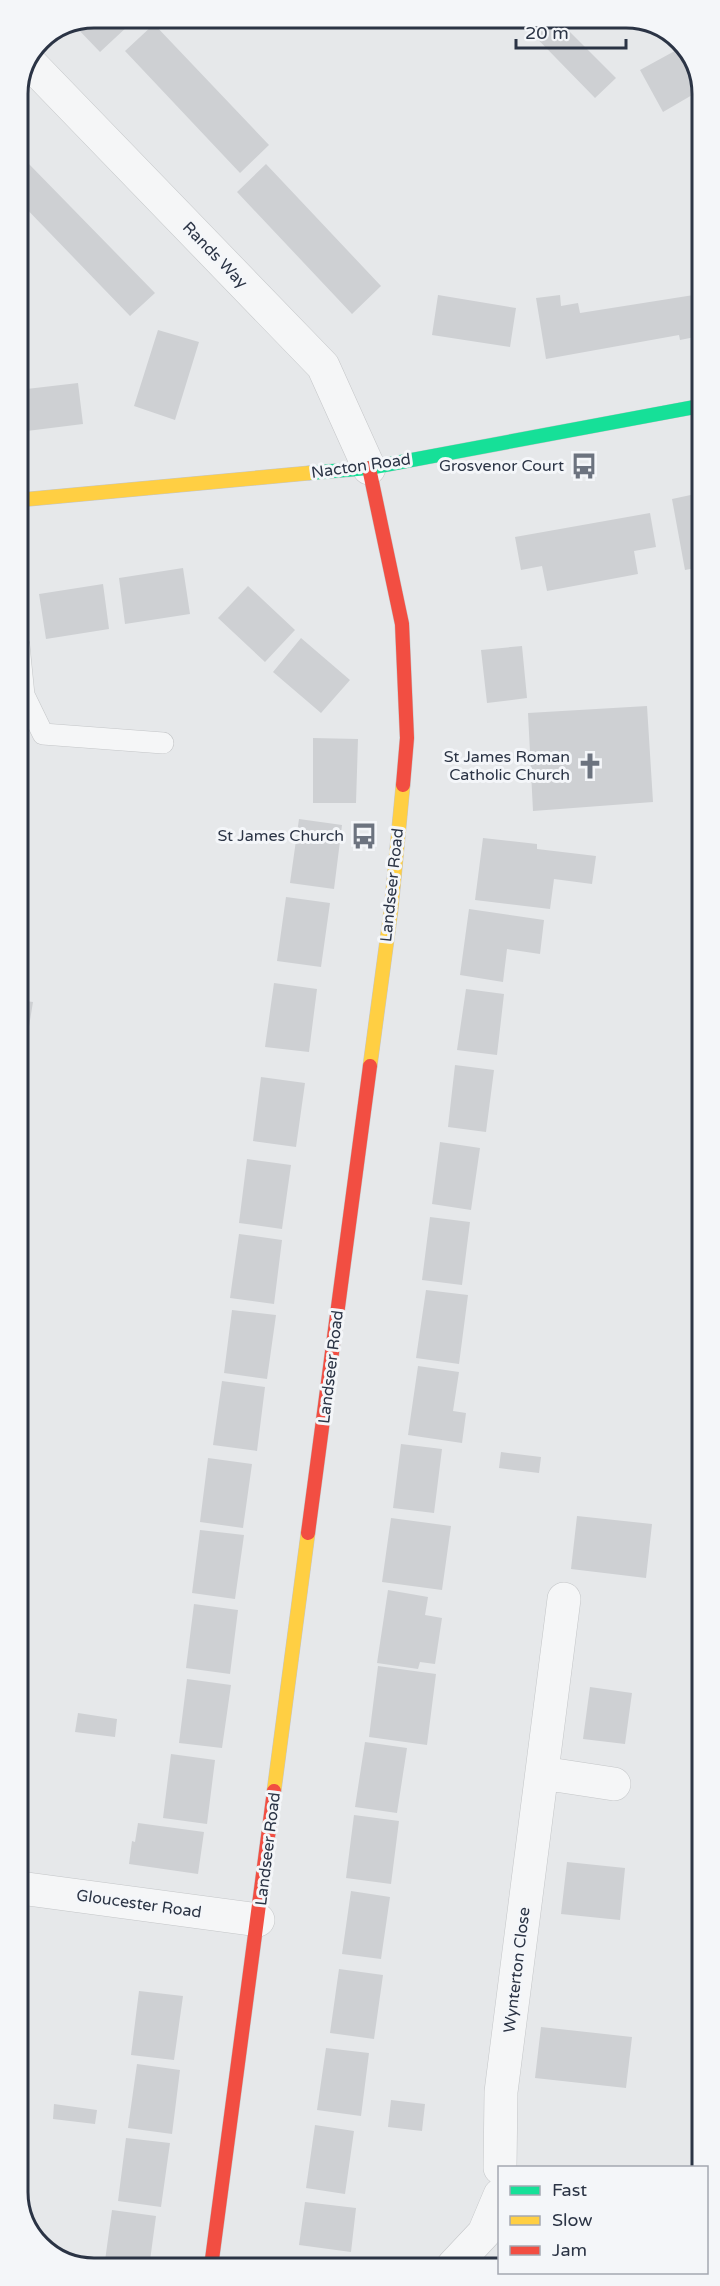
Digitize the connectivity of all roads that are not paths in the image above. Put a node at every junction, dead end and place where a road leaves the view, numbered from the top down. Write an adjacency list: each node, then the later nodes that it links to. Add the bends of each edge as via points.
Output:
1 (35, 68): 3 (street, Rands Way, via 323,366)
2 (692, 407): 3 (street, Nacton Road)
3 (369, 468): 4 (street, Nacton Road); 11 (street, Landseer Road, via 402,624 407,738 390,910)
4 (28, 499)
5 (28, 702): 6 (lane, via 43,734)
6 (163, 743)
7 (564, 1599): 8 (street, Wynterton Close)
8 (542, 1773): 9 (street); 12 (street, Wynterton Close, via 501,2092)
9 (614, 1784)
10 (28, 1889): 11 (street, Gloucester Road)
11 (258, 1920): 14 (street, Landseer Road)
12 (505, 2166)
13 (498, 2193): 15 (street, Wynterton Close, via 484,2232)
14 (212, 2257)
15 (461, 2258)

